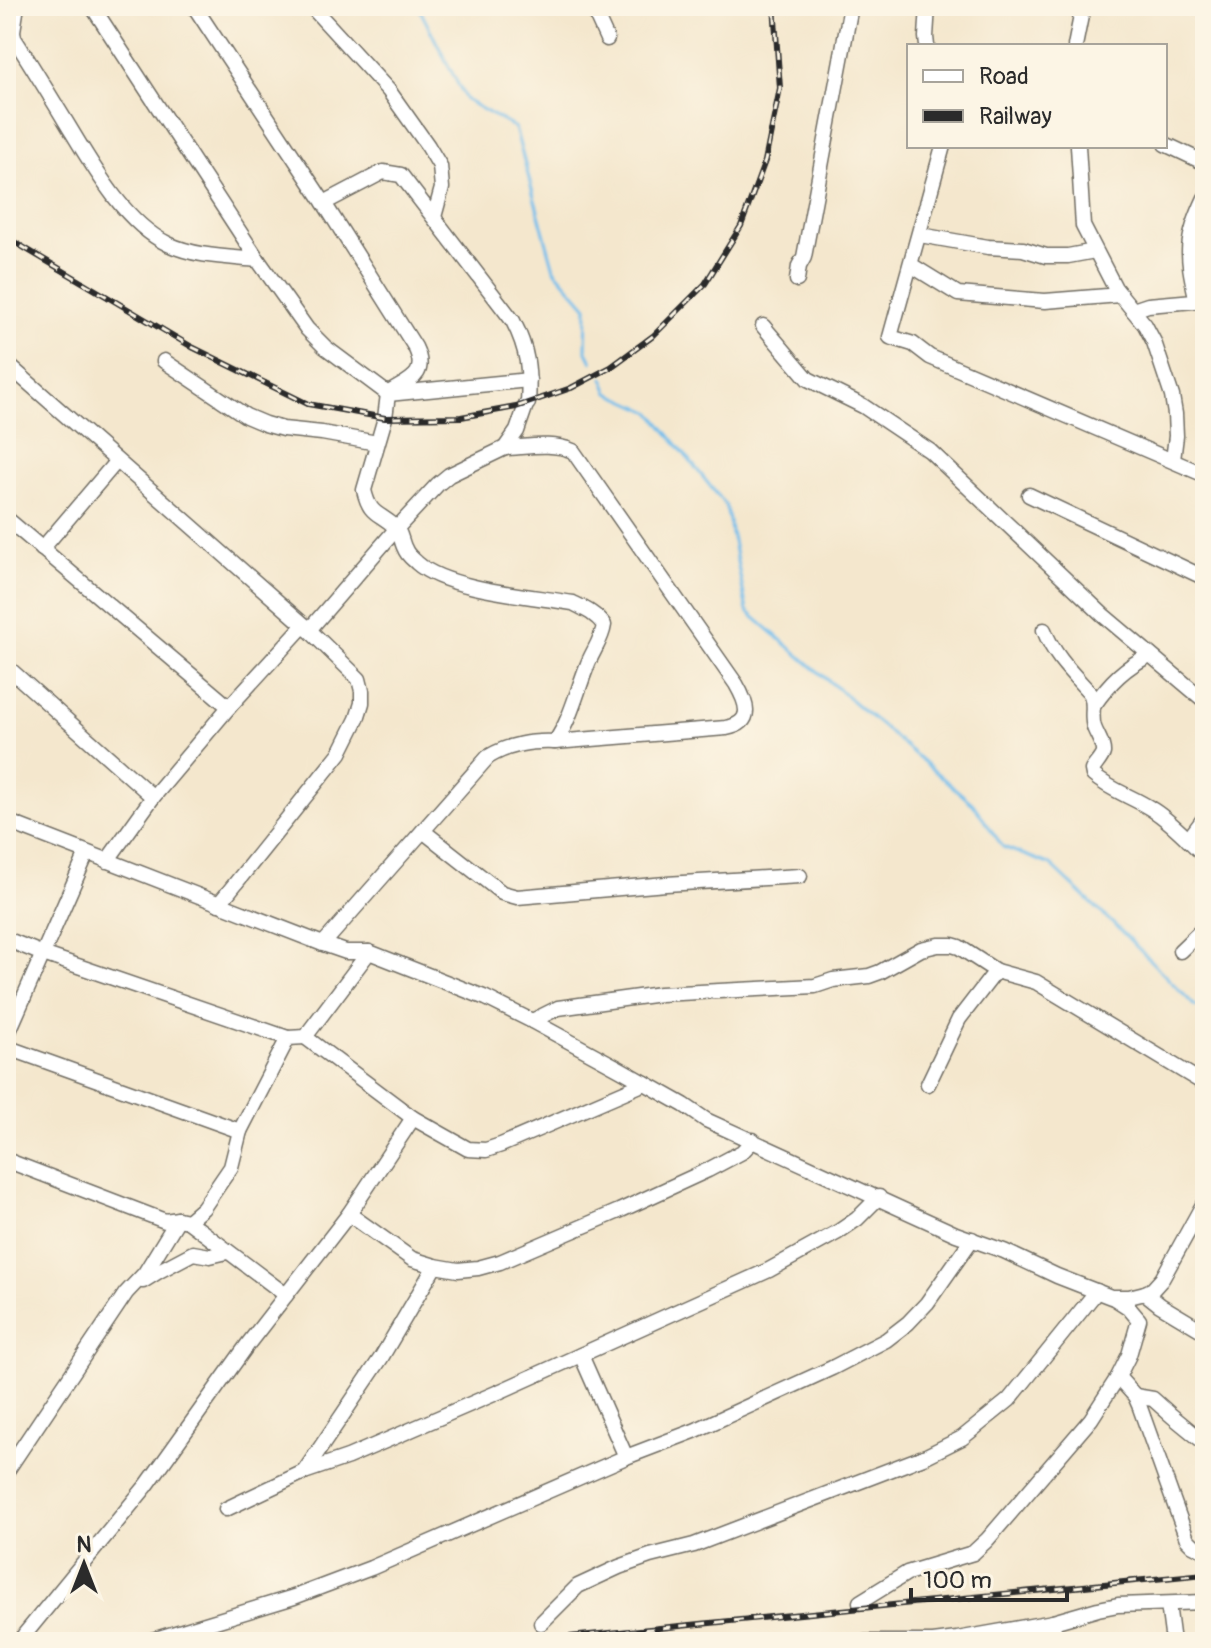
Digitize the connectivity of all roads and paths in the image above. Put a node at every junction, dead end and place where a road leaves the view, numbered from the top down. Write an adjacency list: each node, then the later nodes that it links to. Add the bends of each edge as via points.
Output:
1 (17, 6): 21 (street, via 14,38 93,166 132,216 150,233 186,251)
2 (92, 6): 21 (street)
3 (194, 6): 17 (street)
4 (311, 6): 18 (street, via 389,91 440,166 442,188)
5 (592, 6): 9 (street)
6 (851, 6): 23 (street)
7 (928, 6): 10 (street)
8 (1083, 6): 11 (street)
9 (607, 39)
10 (927, 44)
11 (1075, 44)
12 (1167, 145): 15 (street)
13 (942, 148): 19 (street)
14 (1078, 148): 20 (street, via 1083,226)
15 (1205, 163)
16 (1205, 198): 25 (street, via 1189,243 1194,301)
17 (324, 203): 18 (street, via 392,172 401,175); 30 (street, via 420,357 417,375)
18 (434, 217): 29 (street, via 513,321 528,358)
19 (920, 235): 20 (street, via 1046,256); 22 (street)
20 (1095, 251): 24 (street)
21 (258, 260): 30 (street, via 307,329)
22 (911, 265): 24 (street, via 958,294 1045,301); 33 (street, via 890,337)
23 (797, 280)
24 (1120, 295): 25 (street)
25 (1133, 310): 33 (street, via 1154,342 1172,396)
26 (763, 326): 43 (street, via 808,379 863,406 930,451)
27 (164, 361): 31 (street, via 265,424)
28 (6, 363): 34 (street)
29 (529, 380): 30 (street); 32 (street, via 528,403)
30 (388, 394): 31 (street)
31 (377, 443): 38 (street, via 365,497 376,515)
32 (505, 448): 38 (street, via 449,475); 48 (street, via 551,445 573,451 736,684 746,706 743,722 736,726)
33 (1173, 460): 35 (street)
34 (116, 462): 39 (street); 41 (street)
35 (1205, 475)
36 (1029, 495): 40 (street)
37 (6, 518): 39 (street)
38 (397, 528): 41 (street); 48 (street, via 406,552 442,578 573,603 600,619 603,632)
39 (42, 549): 47 (street)
40 (1205, 578)
41 (306, 628): 47 (street); 58 (street, via 359,679 362,703 357,719 340,753)
42 (1044, 630): 46 (street)
43 (1150, 655): 45 (street); 46 (street, via 1124,670)
44 (6, 666): 49 (street)
45 (1205, 701)
46 (1094, 705): 53 (street, via 1092,717 1104,750 1093,775 1149,807)
47 (229, 707): 49 (street)
48 (555, 742): 52 (street, via 520,743 488,757)
49 (153, 797): 56 (street)
50 (1205, 817): 53 (street)
51 (6, 821): 54 (street)
52 (423, 831): 57 (street, via 502,893 517,897); 61 (street)
53 (1188, 840): 55 (street)
54 (87, 853): 56 (street); 64 (street)
55 (1205, 856)
56 (107, 861): 58 (street)
57 (800, 876)
58 (219, 904): 61 (street)
59 (1205, 927): 62 (street)
60 (6, 939): 64 (street)
61 (323, 944): 63 (street)
62 (1180, 951)
63 (369, 952): 66 (street); 67 (street)
64 (43, 954): 68 (street); 69 (street)
65 (996, 971): 66 (street, via 959,947 938,945 869,976 815,986 634,997 558,1008); 72 (street, via 959,1019); 73 (street, via 1036,982)
66 (532, 1021): 71 (street)
67 (305, 1037): 69 (street); 74 (street)
68 (6, 1038)
69 (288, 1038): 75 (street)
70 (6, 1047): 75 (street)
71 (645, 1083): 74 (street, via 486,1150 468,1149); 76 (street, via 706,1120)
72 (928, 1084)
73 (1205, 1084)
74 (413, 1118): 80 (street)
75 (240, 1131): 81 (street, via 231,1167 203,1208)
76 (753, 1140): 78 (street); 84 (street, via 708,1170 500,1262 458,1270)
77 (6, 1160): 81 (street, via 165,1221)
78 (879, 1197): 82 (street); 92 (street, via 848,1226 781,1264)
79 (1205, 1201): 87 (street, via 1162,1279)
80 (349, 1214): 84 (street, via 412,1259); 88 (street)
81 (183, 1220): 83 (street); 86 (street)
82 (972, 1239): 85 (street); 96 (street, via 927,1303 886,1340 694,1431)
83 (227, 1252): 86 (street, via 193,1253); 88 (street)
84 (435, 1266): 98 (street)
85 (1097, 1291): 89 (street); 105 (street, via 1009,1400 962,1438 694,1545 619,1567 578,1586)
86 (126, 1293): 97 (street)
87 (1145, 1293): 89 (street); 90 (street); 91 (street)
88 (286, 1295): 106 (street, via 147,1485)
89 (1111, 1297): 90 (street)
90 (1139, 1320): 93 (street)
91 (1205, 1329)
92 (581, 1355): 96 (street); 98 (street)
93 (1118, 1377): 94 (street); 101 (street, via 1091,1419 973,1553 907,1573)
94 (1135, 1396): 95 (street, via 1153,1399); 100 (street, via 1187,1539)
95 (1205, 1443)
96 (626, 1457): 107 (street, via 371,1568)
97 (6, 1472)
98 (304, 1472): 99 (street)
99 (226, 1509)
100 (1205, 1551)
101 (860, 1602)
102 (1205, 1602): 103 (street)
103 (1168, 1604): 104 (street, via 1108,1607); 111 (street)
104 (1053, 1622): 109 (street); 110 (street)
105 (541, 1623)
106 (21, 1642)
107 (146, 1642)
108 (865, 1642): 109 (street)
109 (933, 1642)
110 (1055, 1642)
111 (1173, 1642)

